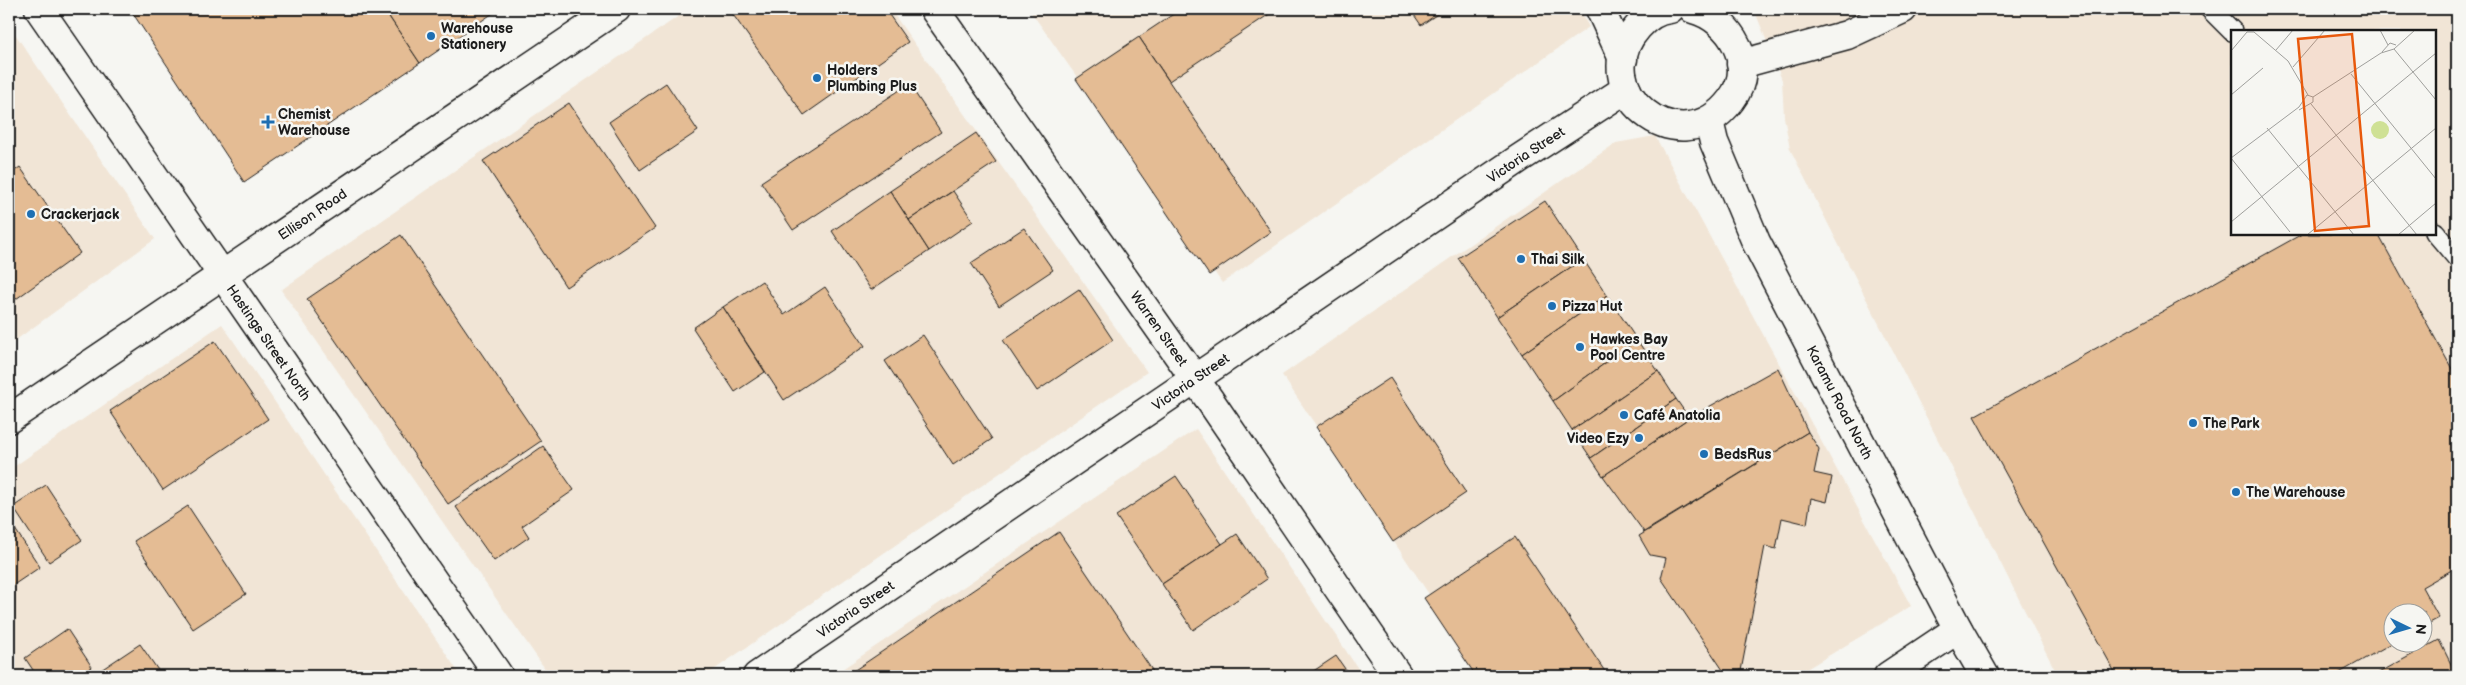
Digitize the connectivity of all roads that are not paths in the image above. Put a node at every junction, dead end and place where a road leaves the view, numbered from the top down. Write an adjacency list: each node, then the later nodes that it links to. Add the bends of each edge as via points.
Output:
1 (39, 9): 16 (street, Hastings Street North)
2 (616, 9): 16 (street, Ellison Road)
3 (934, 9): 17 (street, Warren Street)
4 (1600, 9): 10 (street)
5 (1670, 9): 10 (street, via 1645,19 1632,33)
6 (1693, 9): 11 (street, via 1707,12 1724,25 1737,43)
7 (1903, 9): 11 (street, via 1847,35)
8 (2210, 9): 9 (lane)
9 (2231, 30)
10 (1623, 59): 12 (street)
11 (1741, 64): 13 (street, via 1734,96)
12 (1626, 89): 13 (street, via 1640,110 1662,124 1687,127); 17 (street, Victoria Street)
13 (1709, 121): 19 (street, Karamu Road North, via 1714,142 1756,242)
14 (2436, 233): 15 (lane)
15 (2457, 258)
16 (222, 274): 18 (street, Ellison Road); 20 (street, Hastings Street North)
17 (1195, 380): 21 (street, Victoria Street); 22 (street, Warren Street)
18 (9, 419)
19 (1958, 629): 23 (street); 24 (street, Karamu Road North)
20 (499, 676)
21 (757, 676)
22 (1398, 676)
23 (1888, 676)
24 (1985, 676)

